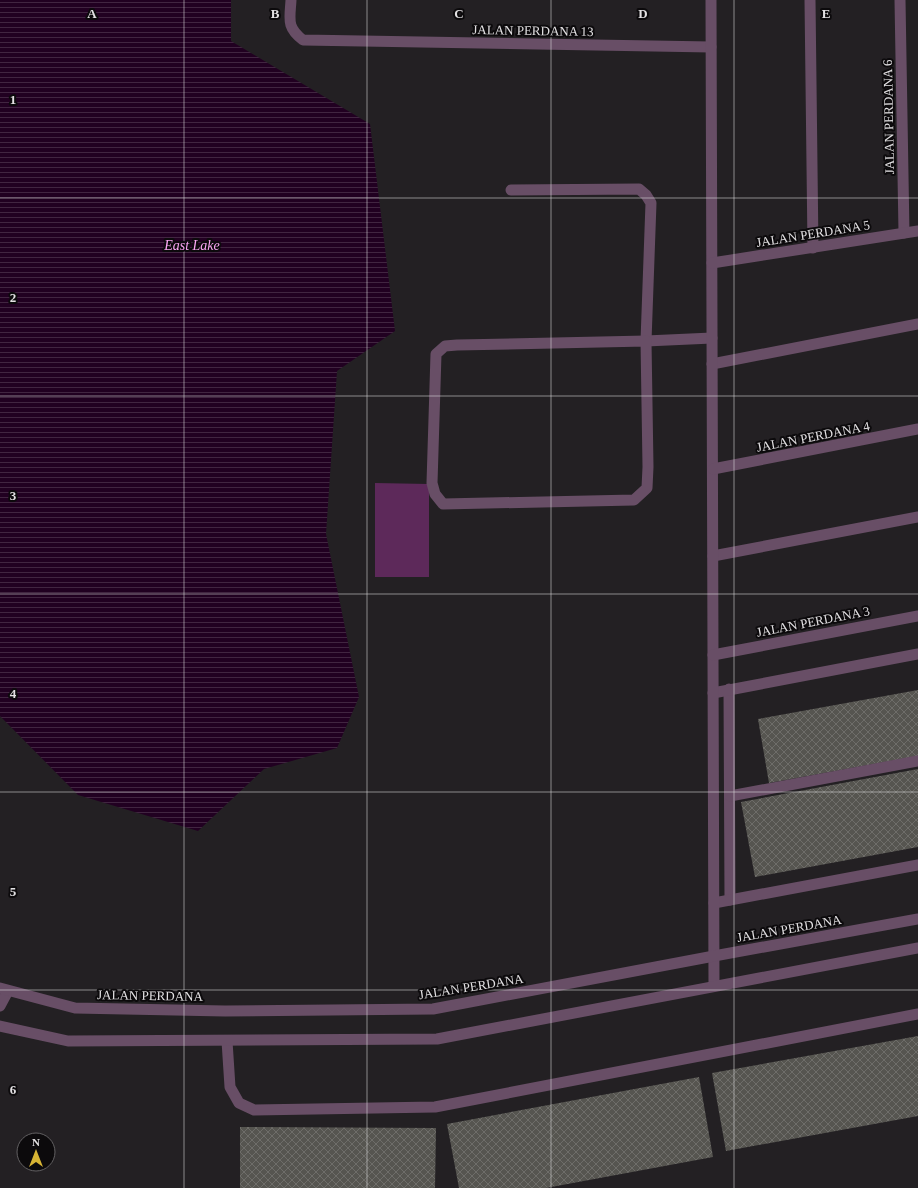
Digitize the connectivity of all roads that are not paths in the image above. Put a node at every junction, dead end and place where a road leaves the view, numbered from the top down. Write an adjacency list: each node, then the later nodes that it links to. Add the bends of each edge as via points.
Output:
1 (291, 0): 5 (street, JALAN PERDANA 13, via 290,25 294,33 303,40)
2 (711, 0): 5 (street)
3 (810, 0): 9 (street)
4 (900, 0): 8 (street, JALAN PERDANA 6)
5 (711, 47): 10 (street)
6 (511, 190): 13 (street, via 639,189 646,195 651,203)
7 (918, 231): 8 (street, JALAN PERDANA 5)
8 (904, 233): 9 (street, JALAN PERDANA 5)
9 (813, 248): 10 (street, JALAN PERDANA 5)
10 (712, 263): 12 (street)
11 (918, 324): 14 (street)
12 (712, 338): 13 (street); 14 (street)
13 (646, 341): 13 (street, via 445,346 436,354 432,483 435,494 443,504 634,500 647,488)
14 (712, 364): 16 (street)
15 (918, 429): 16 (street, JALAN PERDANA 4)
16 (713, 469): 18 (street)
17 (918, 517): 18 (street)
18 (713, 556): 21 (street)
19 (918, 616): 21 (street, JALAN PERDANA 3)
20 (918, 654): 22 (street)
21 (713, 655): 23 (street)
22 (729, 689): 23 (street); 25 (street)
23 (713, 693): 28 (street)
24 (918, 761): 25 (street)
25 (730, 796): 27 (street)
26 (918, 865): 27 (street)
27 (730, 900): 28 (street)
28 (714, 903): 31 (street)
29 (918, 919): 31 (street, JALAN PERDANA)
30 (918, 948): 32 (street)
31 (714, 956): 32 (street); 33 (street, JALAN PERDANA, via 433,1009 225,1011 75,1008)
32 (714, 986): 37 (street, via 437,1039)
33 (4, 990): 34 (street)
34 (0, 1006)
35 (918, 1014): 37 (street, via 435,1107 254,1110 239,1103 230,1087)
36 (0, 1026): 37 (street, via 68,1041)
37 (227, 1041)

